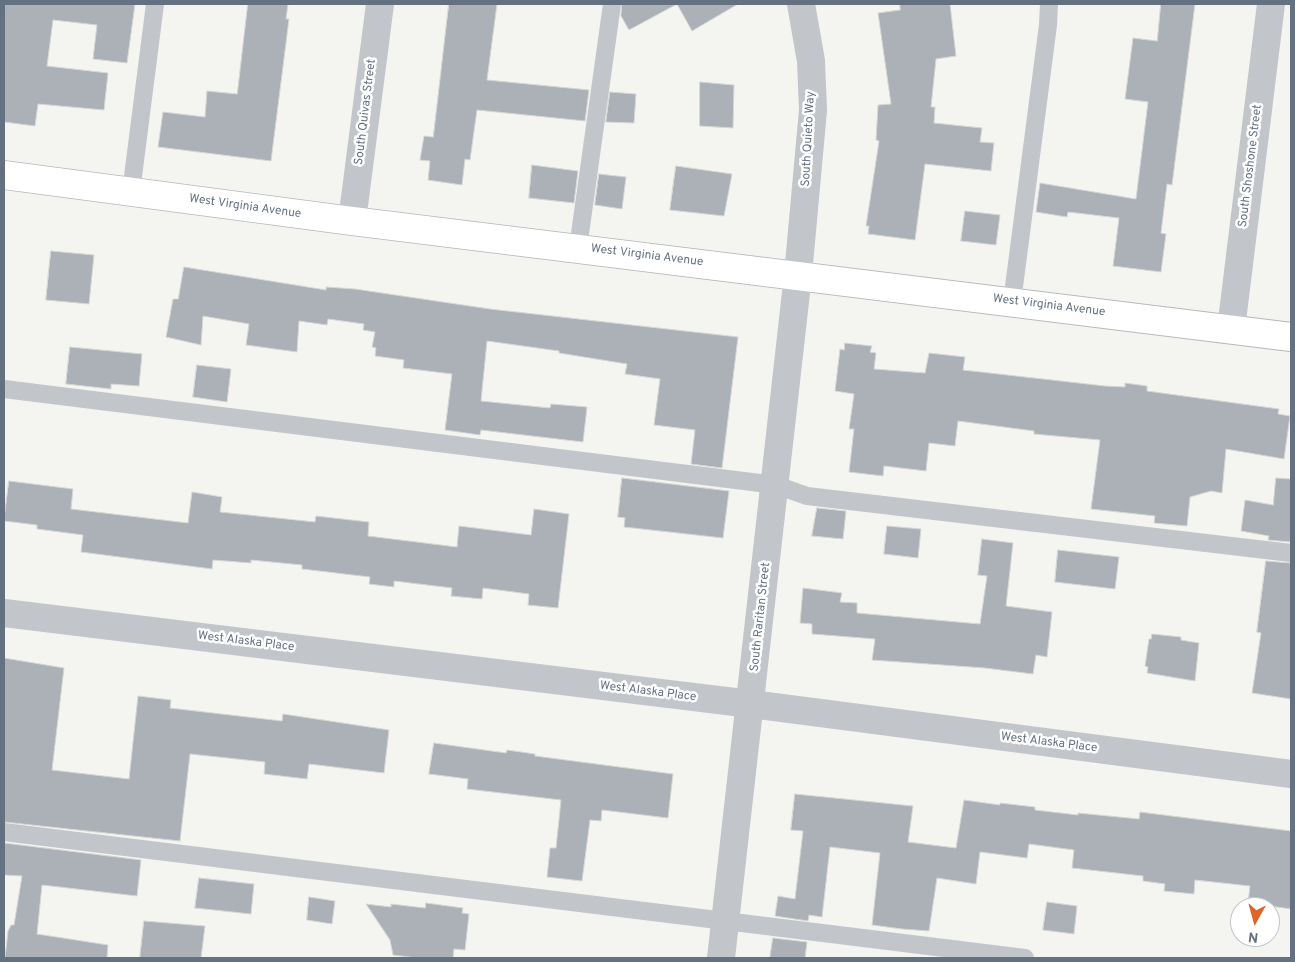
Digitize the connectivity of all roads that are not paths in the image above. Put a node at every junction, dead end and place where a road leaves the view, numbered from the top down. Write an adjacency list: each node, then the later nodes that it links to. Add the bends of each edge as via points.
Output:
1 (155, 4): 8 (lane)
2 (380, 4): 9 (street, South Quivas Street)
3 (612, 4): 10 (lane)
4 (801, 4): 11 (street, South Quieto Way, via 811,61 813,110)
5 (1049, 4): 12 (lane)
6 (1270, 4): 13 (street, South Shoshone Street)
7 (4, 175): 8 (street, West Virginia Avenue)
8 (131, 192): 9 (street, West Virginia Avenue)
9 (352, 221): 10 (street, West Virginia Avenue)
10 (578, 248): 11 (street, West Virginia Avenue)
11 (798, 275): 12 (street, West Virginia Avenue); 16 (street, South Raritan Street)
12 (1012, 302): 13 (street, West Virginia Avenue)
13 (1231, 329): 14 (street, West Virginia Avenue)
14 (1291, 337)
15 (4, 389): 16 (lane)
16 (776, 485): 17 (lane, via 807,496); 19 (street, South Raritan Street)
17 (1291, 552)
18 (4, 613): 19 (street, West Alaska Place)
19 (751, 704): 20 (street, West Alaska Place); 22 (street, South Raritan Street)
20 (1291, 774)
21 (4, 832): 22 (lane)
22 (726, 922): 23 (street, South Raritan Street); 24 (lane)
23 (721, 958)
24 (1024, 958)

